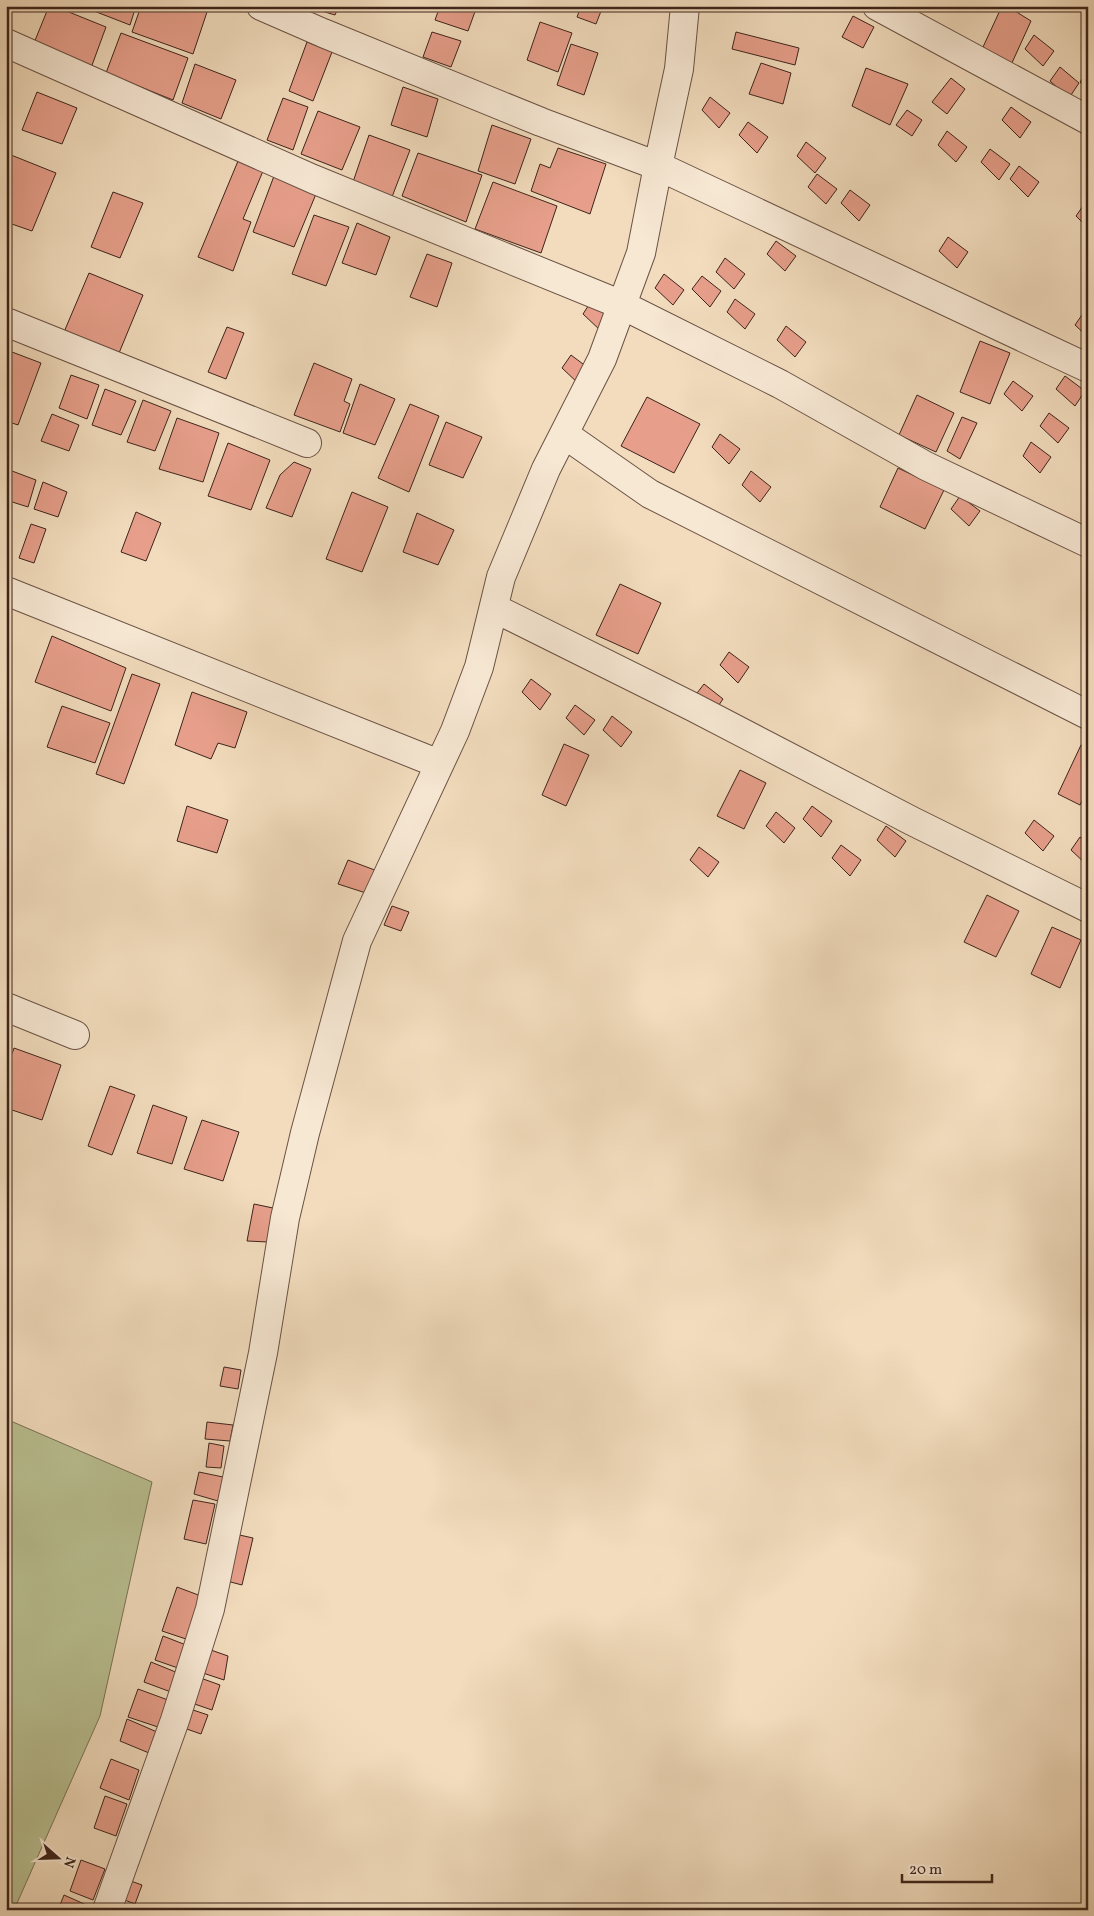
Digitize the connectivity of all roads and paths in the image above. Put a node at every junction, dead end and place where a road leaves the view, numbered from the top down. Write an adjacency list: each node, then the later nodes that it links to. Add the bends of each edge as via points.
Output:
1 (261, 6): 6 (street, via 541,122)
2 (685, 6): 6 (street, via 679,69)
3 (877, 6): 5 (street)
4 (6, 43): 7 (street, via 313,179)
5 (1088, 120)
6 (658, 166): 7 (street, via 641,253); 9 (street)
7 (622, 305): 10 (street, via 602,359); 12 (street, via 780,384 926,466)
8 (6, 322): 11 (street)
9 (1088, 368)
10 (564, 434): 14 (street, via 501,576); 15 (street, via 650,494)
11 (307, 443)
12 (1088, 543)
13 (6, 591): 16 (street)
14 (494, 608): 16 (street, via 480,667); 17 (street)
15 (1088, 715)
16 (439, 764): 20 (street, via 358,941 334,1022 285,1218 264,1352 210,1609 175,1720)
17 (1088, 908)
18 (6, 1008): 19 (street)
19 (75, 1035)
20 (107, 1910)

